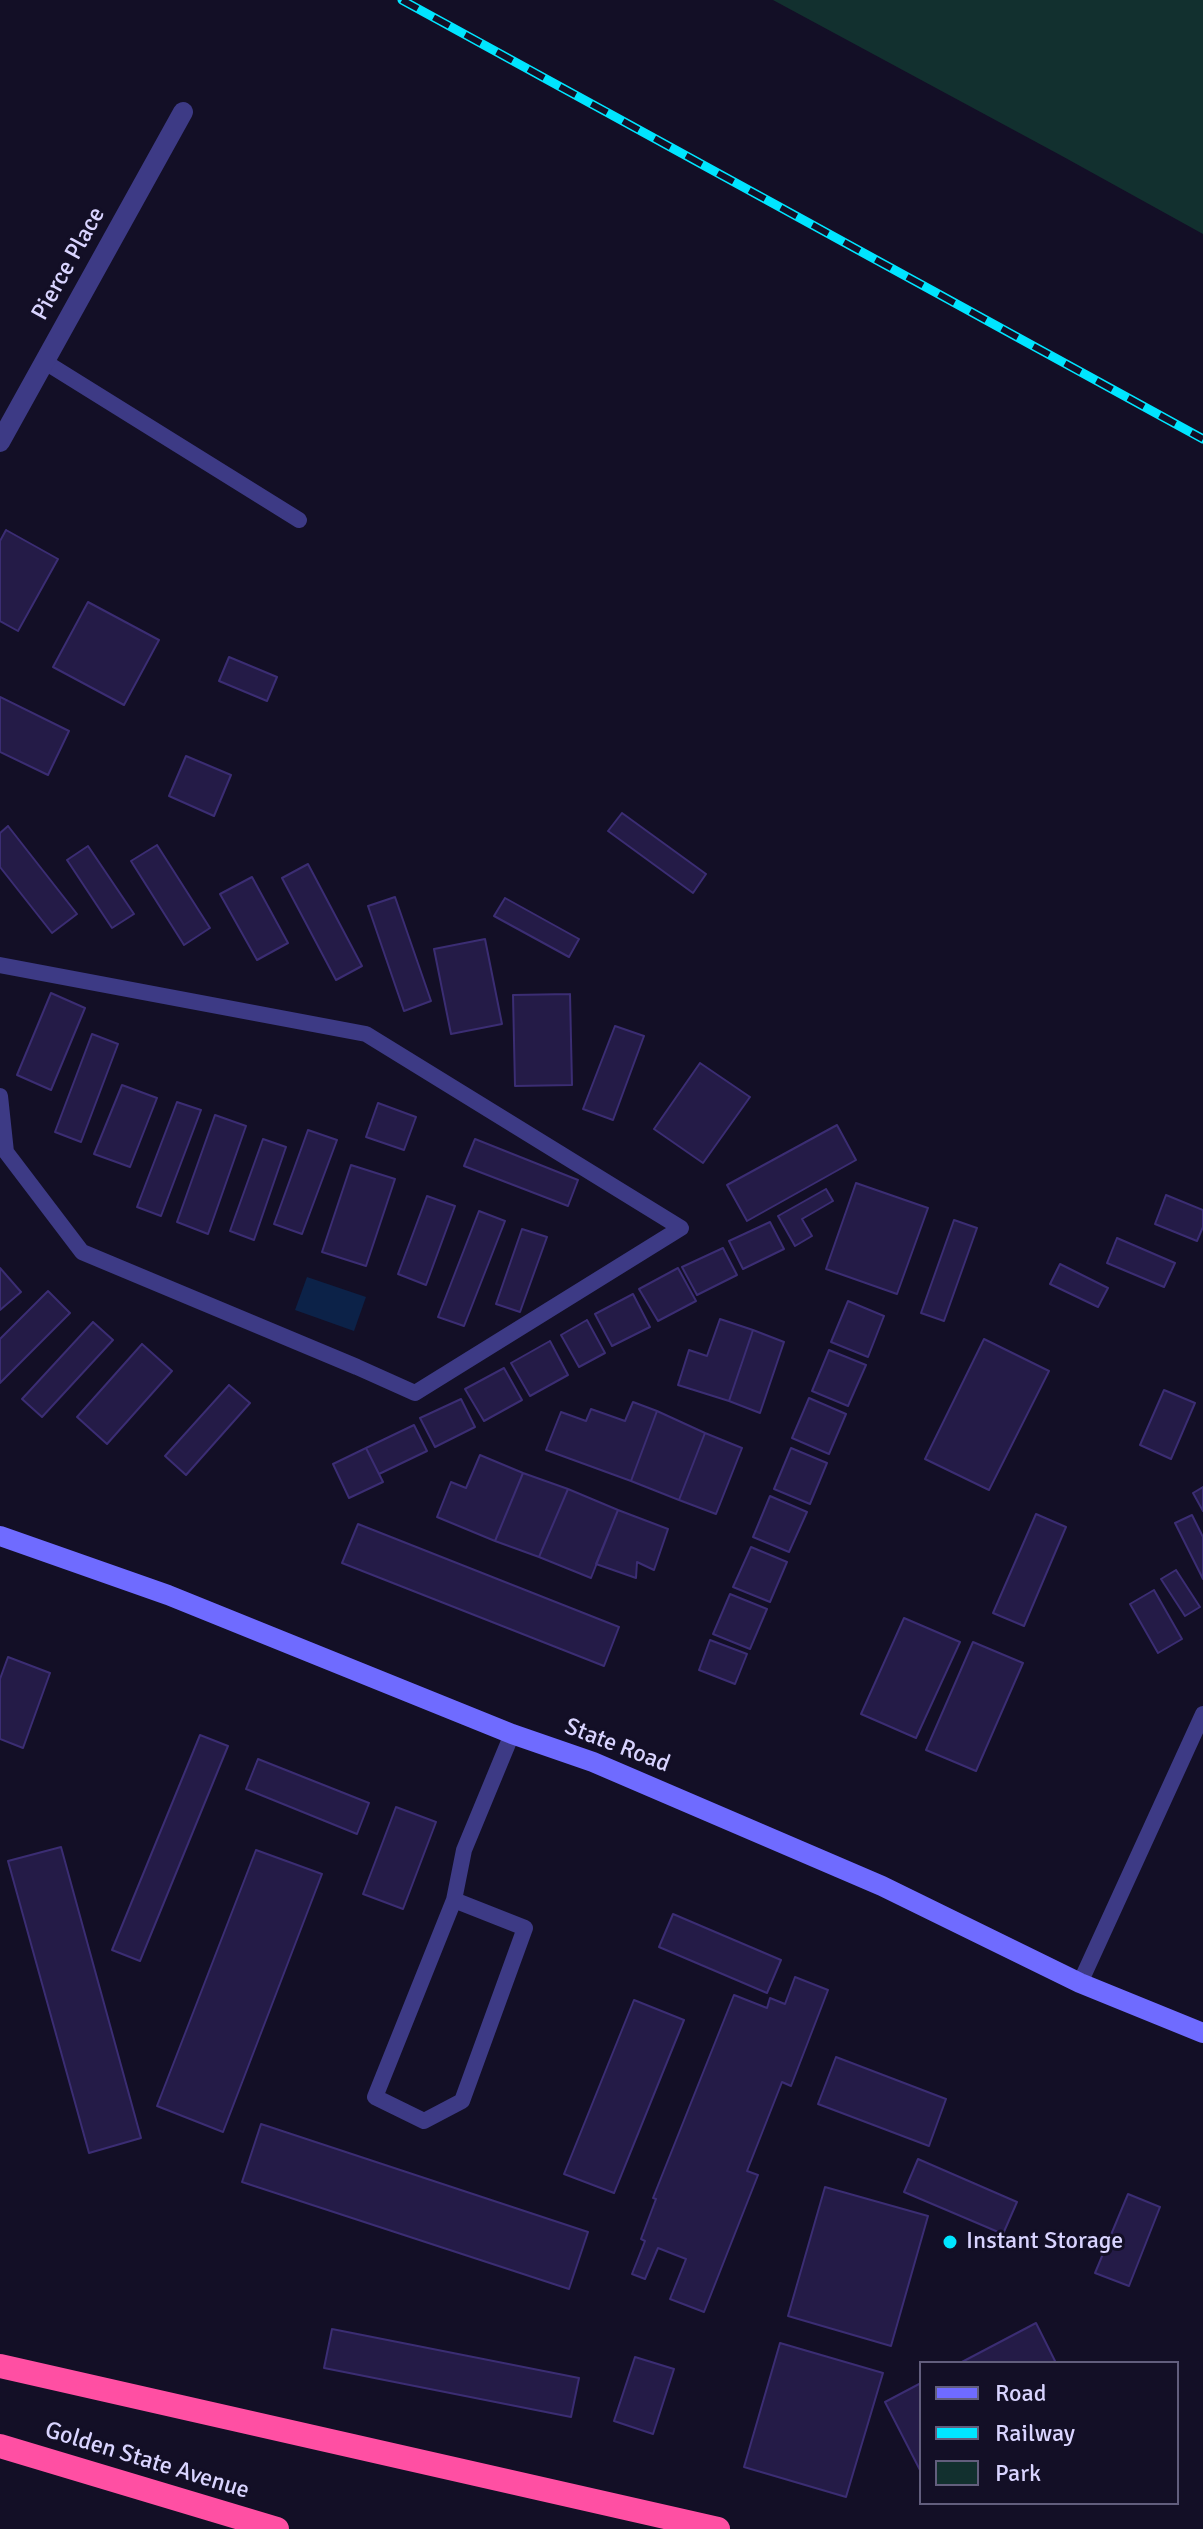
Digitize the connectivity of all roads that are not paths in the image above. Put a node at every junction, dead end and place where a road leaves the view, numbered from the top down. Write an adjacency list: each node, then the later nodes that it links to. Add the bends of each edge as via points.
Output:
1 (183, 112): 2 (street, Pierce Place)
2 (45, 362): 3 (street, Pierce Place); 4 (lane)
3 (0, 442)
4 (299, 520)
5 (0, 965): 7 (lane, via 366,1034 681,1228 415,1393 82,1252)
6 (0, 1096): 7 (lane)
7 (3, 1154)
8 (0, 1536): 10 (street, State Road, via 168,1595)
9 (1203, 1714): 12 (lane)
10 (512, 1734): 11 (lane, via 464,1850); 12 (street, State Road, via 593,1762 882,1886)
11 (454, 1900): 11 (lane, via 375,2097 424,2121 462,2101 525,1928)
12 (1080, 1983): 13 (street, State Road)
13 (1203, 2033)
14 (0, 2366): 17 (highway)
15 (0, 2446): 16 (highway, Golden State Avenue)
16 (277, 2529)
17 (718, 2529)

